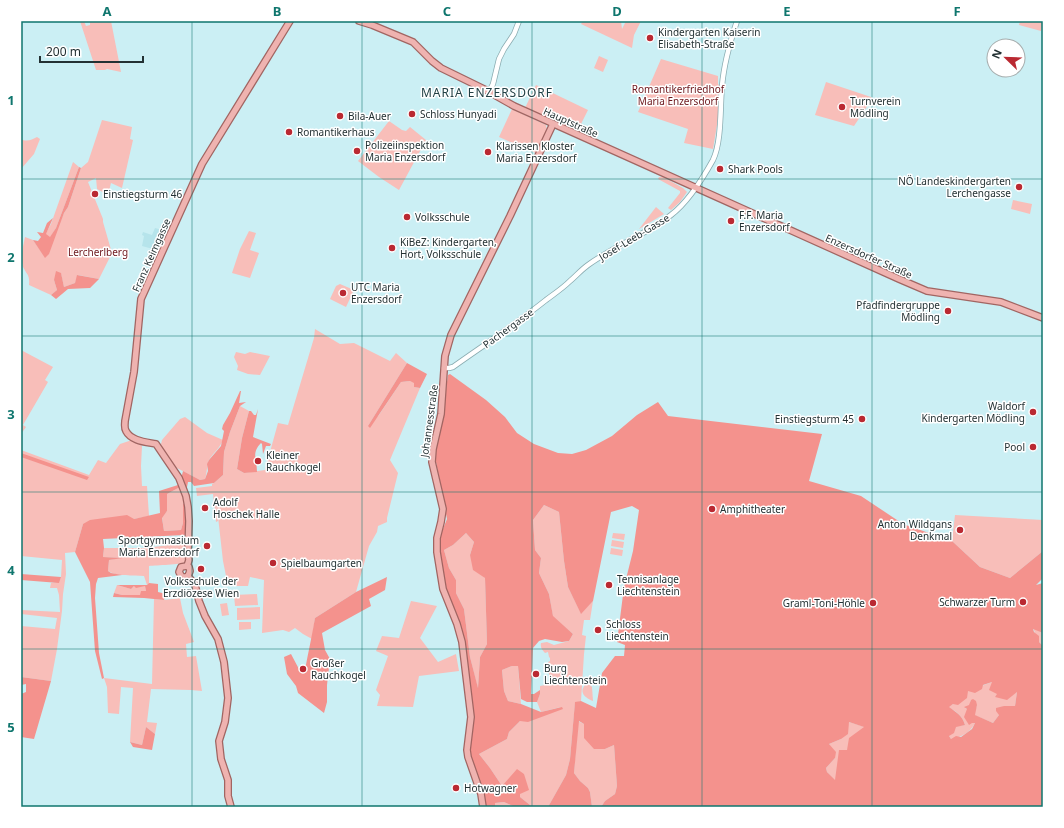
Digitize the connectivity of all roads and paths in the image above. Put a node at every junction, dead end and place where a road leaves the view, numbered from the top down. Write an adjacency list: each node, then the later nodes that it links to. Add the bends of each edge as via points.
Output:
1 (290, 21): 11 (main road, Franz Keimgasse, via 202,164 142,299 134,372 125,421 126,431 132,437 156,444 179,478 187,501)
2 (359, 21): 5 (main road, Hauptstraße, via 413,42 441,68)
3 (519, 21): 5 (street, via 499,59)
4 (737, 21): 7 (street, Josef-Leeb-Gasse, via 724,66 716,151)
5 (489, 92): 6 (main road, Hauptstraße)
6 (553, 124): 7 (main road, Hauptstraße); 10 (main road, Johannesstraße, via 455,326 448,344)
7 (695, 188): 8 (street, Josef-Leeb-Gasse, via 671,215 587,266); 9 (main road, Enzersdorfer Straße, via 927,291 1001,302)
8 (569, 283): 10 (street, Pachergasse, via 453,367)
9 (1043, 318)
10 (444, 368): 14 (main road, Johannesstraße, via 441,414 432,462 443,509 436,548 443,589 462,642 471,717 467,750)
11 (187, 566): 12 (main road, via 190,571); 12 (main road, via 181,567 179,572 182,577)
12 (188, 576): 13 (main road, via 195,586 205,616 218,640 224,662 228,698 219,741)
13 (231, 807)
14 (483, 807)

